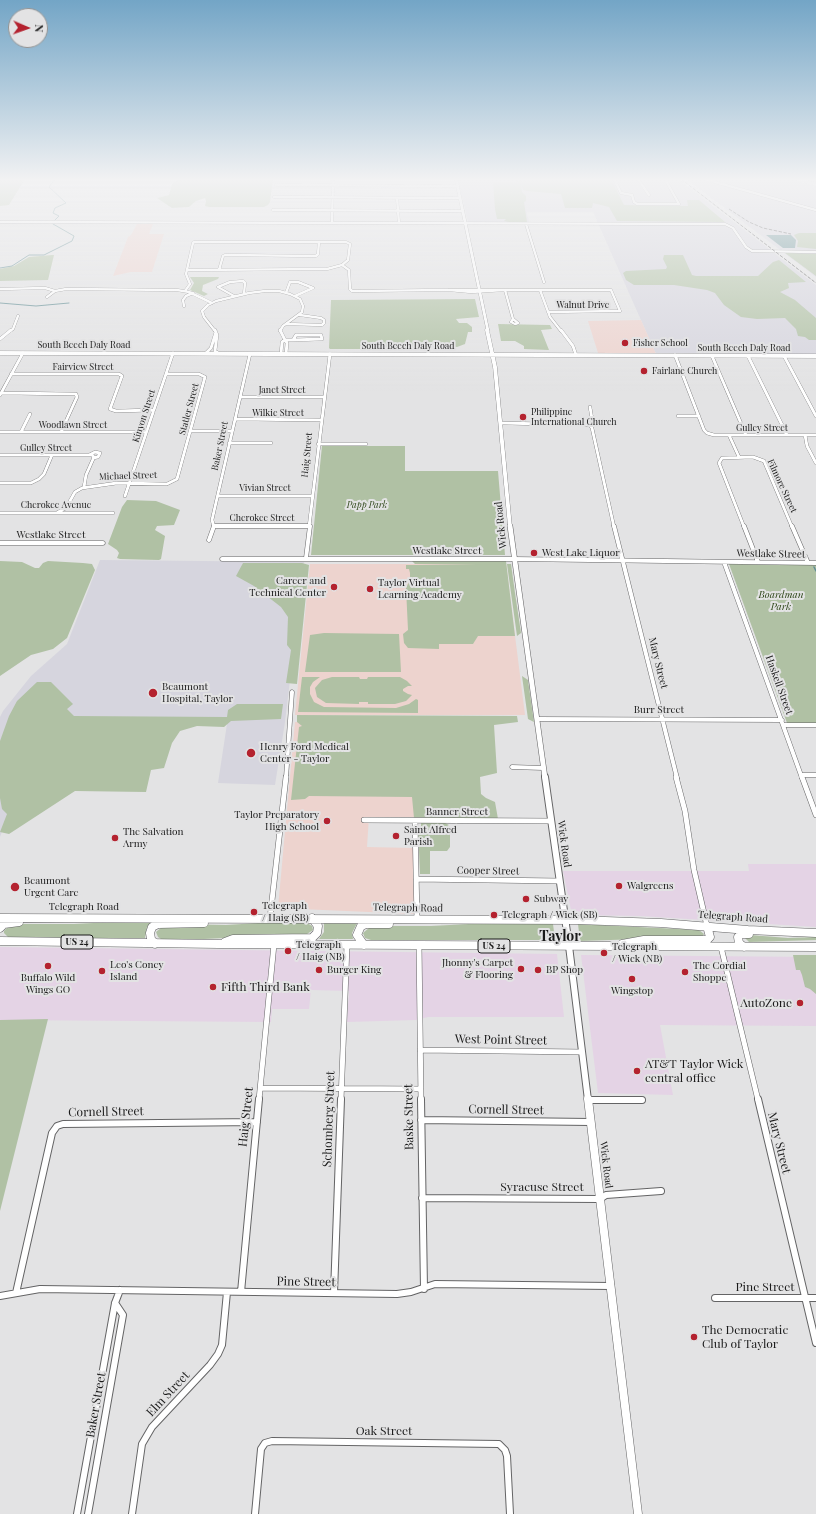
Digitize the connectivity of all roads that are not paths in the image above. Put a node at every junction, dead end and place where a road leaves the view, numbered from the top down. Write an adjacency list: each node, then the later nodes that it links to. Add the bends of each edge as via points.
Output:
1 (192, 250): 9 (street)
2 (318, 250): 10 (street, via 316,256 225,255)
3 (350, 250): 8 (street, via 348,260)
4 (472, 250): 16 (street, Wick Road)
5 (534, 250): 11 (street)
6 (750, 250): 7 (street)
7 (816, 252)
8 (342, 265): 10 (street, via 318,270); 16 (street, via 349,270 351,290)
9 (187, 270): 10 (street); 13 (street, via 186,275 190,284)
10 (219, 270)
11 (544, 282)
12 (0, 289): 17 (street, via 45,288)
13 (185, 290): 17 (street, via 69,289); 18 (street)
14 (505, 290): 15 (street); 16 (street); 29 (street)
15 (540, 290): 26 (street); 26 (street, Walnut Drive, via 611,290 620,311)
16 (481, 291): 44 (street, Wick Road)
17 (55, 292): 23 (street)
18 (193, 293): 24 (street); 25 (street, via 183,300)
19 (286, 293): 20 (street, via 265,291); 22 (street); 22 (street, via 290,282 313,288)
20 (244, 294): 21 (street); 21 (street, via 243,281 230,282 218,287)
21 (234, 296): 24 (street)
22 (295, 296): 27 (street, via 303,304)
23 (47, 297)
24 (212, 303): 31 (street, via 202,313)
25 (184, 306)
26 (548, 312): 35 (street)
27 (300, 314): 30 (street); 30 (street, via 318,317 324,320 324,323)
28 (18, 316): 32 (street, via 12,329)
29 (514, 319)
30 (286, 324): 33 (street, via 280,330)
31 (216, 332): 39 (street, via 212,348); 40 (street, via 218,338 215,351)
32 (0, 340)
33 (285, 340): 34 (street); 42 (street, via 287,343)
34 (293, 340): 34 (street, via 321,339 322,336 296,335)
35 (571, 344): 45 (street); 46 (street)
36 (0, 353): 37 (street, South Beech Daly Road)
37 (23, 353): 38 (street, South Beech Daly Road); 52 (street)
38 (173, 353): 39 (street, South Beech Daly Road); 53 (street, Kinyon Street)
39 (206, 353): 40 (street, South Beech Daly Road)
40 (218, 353): 41 (street, South Beech Daly Road)
41 (250, 354): 42 (street, South Beech Daly Road); 55 (street, Baker Street)
42 (284, 354): 43 (street, South Beech Daly Road)
43 (330, 354): 44 (street, South Beech Daly Road); 56 (street, Haig Street)
44 (494, 354): 45 (street, South Beech Daly Road); 65 (street, Wick Road)
45 (571, 355): 46 (street, South Beech Daly Road)
46 (576, 355): 47 (street, South Beech Daly Road)
47 (675, 355): 48 (street, South Beech Daly Road); 61 (street)
48 (712, 356): 49 (street, South Beech Daly Road); 74 (street)
49 (748, 356): 50 (street, South Beech Daly Road); 75 (street)
50 (784, 356): 51 (street, South Beech Daly Road); 62 (street)
51 (816, 356)
52 (12, 374): 54 (street); 58 (street, Fairview Street, via 119,374 122,376 110,409)
53 (166, 374): 58 (street, Kinyon Street); 67 (street, Statler Street, via 205,376)
54 (0, 394): 71 (street, via 76,394 77,397)
55 (240, 397): 56 (street, Janet Street); 63 (street, Baker Street)
56 (324, 397): 64 (street, Haig Street)
57 (590, 407): 66 (street, Mary Street)
58 (154, 410): 72 (street, Kinyon Street)
59 (30, 414): 70 (street)
60 (678, 416): 61 (street)
61 (699, 416): 73 (street, Gulley Street, via 708,434)
62 (816, 416)
63 (235, 420): 64 (street, Wilkie Street); 68 (street, Baker Street)
64 (321, 420): 80 (street, Haig Street)
65 (501, 423): 66 (street); 104 (street, Wick Road)
66 (590, 425): 105 (street, Mary Street)
67 (190, 431): 68 (street); 87 (street, Statler Street, via 177,478)
68 (232, 431): 78 (street, Baker Street)
69 (0, 432): 70 (street, Woodlawn Street)
70 (21, 432): 71 (street, Woodlawn Street)
71 (61, 432): 72 (street, Woodlawn Street)
72 (146, 432): 89 (street, Kinyon Street)
73 (729, 435): 74 (street, Gulley Street); 84 (street)
74 (746, 435): 75 (street, Gulley Street)
75 (787, 435): 76 (street, Gulley Street)
76 (804, 435): 77 (street, Gulley Street); 85 (street)
77 (816, 435)
78 (229, 443): 79 (street); 92 (street, Baker Street)
79 (272, 443)
80 (318, 444): 81 (street); 93 (street, Haig Street)
81 (366, 444)
82 (0, 455): 83 (street, Gulley Street)
83 (52, 455): 88 (street, via 43,476 36,482); 90 (street, Gulley Street, via 91,456)
84 (739, 457): 107 (street, via 724,457 720,463); 108 (street, Filmore Street, via 756,457 765,462)
85 (815, 459): 86 (street)
86 (816, 463)
87 (173, 482): 89 (street, Michael Street)
88 (0, 483)
89 (129, 483): 90 (street, Michael Street); 91 (street, Kinyon Street)
90 (84, 487): 94 (street, via 75,492 68,507)
91 (125, 496)
92 (218, 496): 93 (street, Vivian Street); 97 (street, Baker Street, via 212,520)
93 (313, 496): 98 (street, Haig Street)
94 (58, 512): 95 (street, Cherokee Avenue); 96 (street, Cherokee Avenue)
95 (0, 513)
96 (113, 513)
97 (214, 526): 98 (street, Cherokee Street); 99 (street, Baker Street)
98 (309, 526): 102 (street, Haig Street)
99 (210, 540)
100 (0, 543): 101 (street, Westlake Street)
101 (103, 544)
102 (306, 558): 103 (street, Westlake Street); 104 (street, Westlake Street)
103 (222, 559)
104 (514, 559): 105 (street, Westlake Street); 111 (street, Wick Road)
105 (622, 560): 106 (street, Westlake Street); 112 (street, Mary Street)
106 (724, 562): 107 (street, Westlake Street); 113 (street, Haskell Street)
107 (758, 562): 108 (street, Westlake Street)
108 (808, 563): 109 (street, Westlake Street)
109 (816, 563)
110 (292, 692): 129 (street, via 286,775)
111 (537, 719): 112 (street, Burr Street); 117 (street, Wick Road)
112 (662, 719): 113 (street, Burr Street); 134 (street, Mary Street, via 685,811 694,870)
113 (782, 720): 114 (street, Haskell Street)
114 (783, 725): 115 (street); 118 (street, Haskell Street)
115 (816, 725)
116 (512, 767): 117 (street)
117 (543, 768): 123 (street, Wick Road)
118 (802, 775): 119 (street); 120 (street, Haskell Street)
119 (816, 775)
120 (816, 815)
121 (364, 820): 122 (street, Banner Street)
122 (415, 821): 123 (street, Banner Street); 124 (street)
123 (551, 822): 125 (street, Wick Road)
124 (416, 879): 125 (street, Cooper Street); 131 (street)
125 (559, 881): 133 (street, Wick Road)
126 (0, 918): 127 (main road, Telegraph Road)
127 (93, 918): 128 (main road, Telegraph Road); 135 (main road, via 71,922 10,922)
128 (260, 918): 129 (main road, Telegraph Road); 139 (main road, via 226,923 158,924 152,927 150,933 150,939)
129 (270, 918): 130 (main road, Telegraph Road)
130 (312, 918): 131 (main road, Telegraph Road); 140 (main road, via 318,926 317,933 312,938 233,939)
131 (417, 920): 132 (main road, Telegraph Road)
132 (446, 920): 133 (main road, Telegraph Road); 143 (main road, via 432,924 366,924 358,932 358,938)
133 (565, 920): 134 (main road, Telegraph Road); 145 (street, Wick Road)
134 (707, 926): 136 (main road, Telegraph Road); 146 (main road, via 710,937 707,940 634,941)
135 (0, 928)
136 (812, 933): 148 (main road, via 799,936 741,934 738,940)
137 (0, 941): 139 (main road, US 24)
138 (816, 942): 149 (main road)
139 (154, 944): 140 (main road, US 24)
140 (219, 944): 141 (main road, US 24)
141 (274, 944): 142 (main road, US 24); 153 (street, Haig Street)
142 (347, 945): 143 (main road, US 24); 154 (street, Schomberg Street)
143 (364, 945): 144 (main road, US 24)
144 (419, 945): 145 (main road, US 24); 151 (street, Baske Street)
145 (569, 946): 146 (main road, US 24); 152 (street, Wick Road)
146 (611, 946): 147 (main road, US 24)
147 (721, 947): 148 (main road, US 24); 173 (street, Mary Street)
148 (744, 947): 149 (main road, US 24)
149 (800, 947): 150 (main road, US 24)
150 (816, 947)
151 (420, 1050): 152 (street, West Point Street); 155 (street, Baske Street)
152 (582, 1052): 156 (street, Wick Road)
153 (260, 1088): 154 (street); 159 (street, Haig Street)
154 (341, 1089): 155 (street); 170 (street, Schomberg Street)
155 (421, 1089): 158 (street, Baske Street)
156 (588, 1100): 157 (street); 160 (street, Wick Road)
157 (642, 1100)
158 (421, 1120): 160 (street, Cornell Street); 162 (street, Baske Street)
159 (257, 1122): 168 (street, Haig Street); 169 (street, Cornell Street, via 57,1126 52,1133)
160 (590, 1122): 163 (street, Wick Road)
161 (661, 1191): 163 (street, Syracuse Street, via 606,1195)
162 (422, 1198): 163 (street, Syracuse Street); 165 (street, Baske Street)
163 (600, 1199): 164 (street, Wick Road)
164 (611, 1286): 165 (street, Pine Street, via 435,1284); 182 (street, Wick Road)
165 (424, 1289): 170 (street, Pine Street, via 397,1294)
166 (120, 1290): 167 (street, Pine Street); 169 (street, Pine Street, via 40,1289); 175 (street, Baker Street)
167 (227, 1292): 168 (street, Pine Street); 179 (street, Elm Street, via 222,1345 218,1354 152,1427 142,1444)
168 (241, 1292): 170 (street, Pine Street)
169 (16, 1293): 171 (street, Pine Street)
170 (334, 1294)
171 (0, 1296)
172 (714, 1298): 173 (street, Pine Street)
173 (805, 1298): 174 (street, Pine Street); 176 (street, Mary Street)
174 (816, 1298)
175 (115, 1303): 177 (street, Baker Street); 178 (street, Baker Street, via 123,1315)
176 (816, 1343)
177 (77, 1514)
178 (88, 1514)
179 (132, 1514)
180 (255, 1514): 181 (street, Oak Street, via 261,1449 265,1443 272,1441 495,1443 502,1446 507,1456)
181 (510, 1514)
182 (638, 1514)

